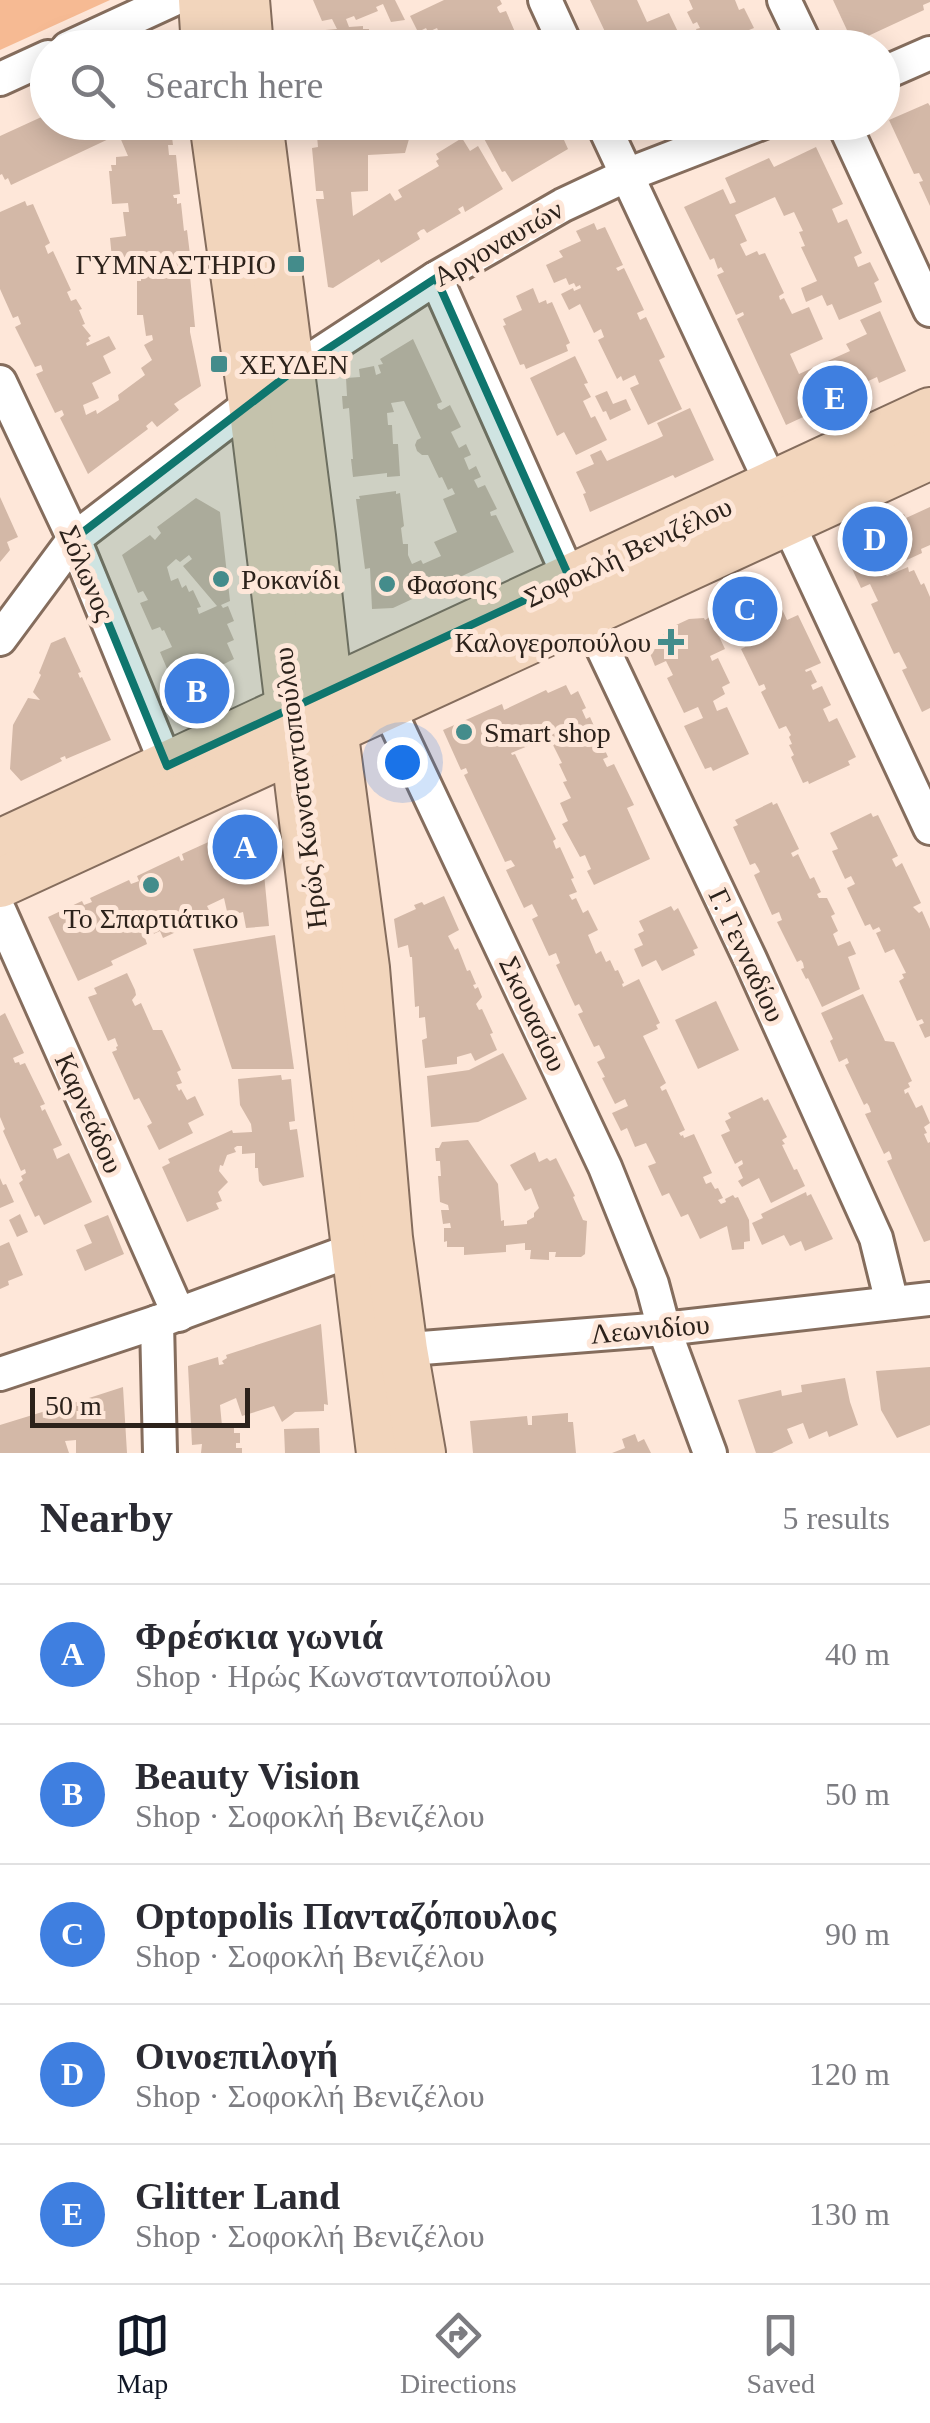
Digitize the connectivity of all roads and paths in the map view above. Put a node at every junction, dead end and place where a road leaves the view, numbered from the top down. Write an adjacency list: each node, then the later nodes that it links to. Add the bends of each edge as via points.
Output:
1 (172, 0): 6 (street)
2 (202, 0): 7 (street)
3 (245, 0): 8 (street)
4 (545, 0): 9 (street)
5 (784, 0): 10 (street)
6 (107, 30)
7 (204, 30)
8 (248, 30)
9 (559, 30)
10 (798, 30)
11 (930, 52): 13 (street)
12 (30, 65): 14 (street)
13 (900, 66)
14 (0, 79)
15 (216, 140): 25 (street, Ηρώς Κωνσταντοπούλου)
16 (260, 140): 23 (street, Ηρώς Κωνσταντοπούλου)
17 (610, 140): 20 (street)
18 (718, 140): 20 (street, Αργοναυτών)
19 (851, 140): 22 (street)
20 (627, 176): 21 (street, Αργοναυτών, via 562,205); 28 (street)
21 (436, 278): 23 (street, Αργοναυτών); 30 (street, Γ. Γενναδίου)
22 (930, 310)
23 (289, 374): 25 (street, Αργοναυτών); 33 (street, Ηρώς Κωνσταντοπούλου, via 311,536)
24 (0, 382): 29 (street, Σόλωνος)
25 (252, 403): 29 (street, Αργοναυτών); 33 (street, Ηρώς Κωνσταντοπούλου)
26 (930, 412): 28 (street, Σοφοκλή Βενιζέλου)
27 (930, 455): 28 (street, Σοφοκλή Βενιζέλου)
28 (780, 503): 30 (street, Σοφοκλή Βενιζέλου); 35 (street)
29 (74, 540): 31 (street, Αργοναυτών); 34 (street, Σόλωνος)
30 (578, 596): 32 (street, Σοφοκλή Βενιζέλου); 33 (street, Σοφοκλή Βενιζέλου); 41 (street, Γ. Γενναδίου, via 876,1238)
31 (0, 639)
32 (387, 704): 33 (street, Σοφοκλή Βενιζέλου); 43 (street, Σκουασίου, via 605,1167)
33 (312, 719): 34 (street, Σοφοκλή Βενιζέλου); 37 (street, Σοφοκλή Βενιζέλου); 39 (street, Ηρώς Κωνσταντοπούλου)
34 (167, 766): 36 (street, Σοφοκλή Βενιζέλου)
35 (930, 828)
36 (0, 844)
37 (0, 883)
38 (0, 912): 42 (street, Καρνεάδου)
39 (372, 1243): 42 (street); 44 (street, Ηρώς Κωνσταντοπούλου)
40 (930, 1299): 41 (street, Λεωνιδίου)
41 (892, 1303): 43 (street, Λεωνιδίου)
42 (168, 1318): 45 (street); 46 (street, Καρνεάδου)
43 (664, 1329): 44 (street, Λεωνιδίου); 49 (street, Σκουασίου)
44 (386, 1351): 47 (street, Ηρώς Κωνσταντοπούλου); 48 (street, Ηρώς Κωνσταντοπούλου)
45 (0, 1374)
46 (160, 1453)
47 (381, 1453)
48 (421, 1453)
49 (710, 1453)

